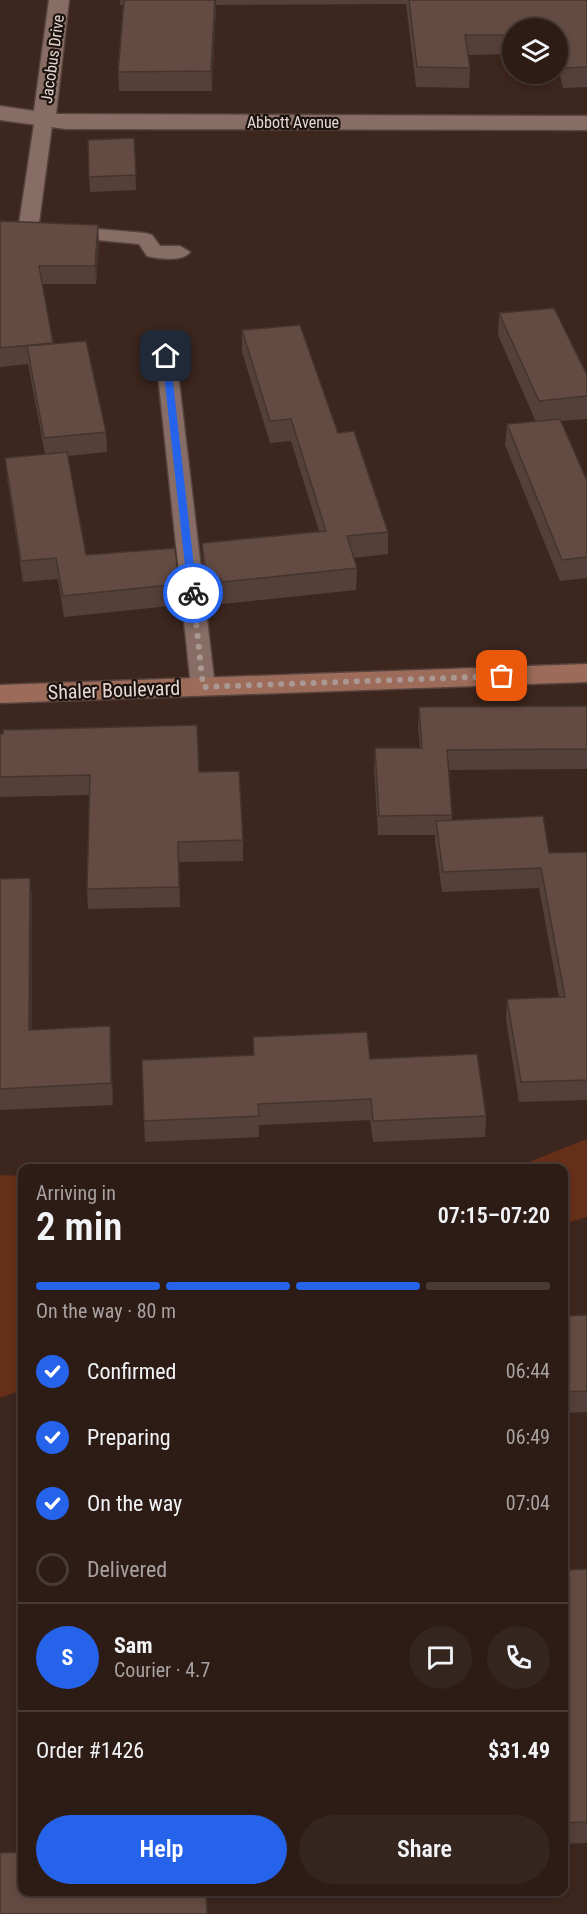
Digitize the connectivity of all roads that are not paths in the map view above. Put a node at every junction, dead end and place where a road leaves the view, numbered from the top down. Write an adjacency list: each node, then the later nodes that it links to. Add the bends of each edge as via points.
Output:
1 (59, 0): 3 (street, Jacobus Drive)
2 (0, 113): 3 (street, Abbott Avenue)
3 (44, 118): 4 (street, Abbott Avenue, via 78,122); 5 (lane)
4 (587, 123)
5 (28, 230): 6 (lane); 7 (lane, via 145,238 154,252)
6 (0, 231)
7 (180, 252)
8 (166, 356): 10 (lane)
9 (587, 673): 10 (street, Shaler Boulevard)
10 (203, 687): 11 (street, Shaler Boulevard)
11 (0, 694)

